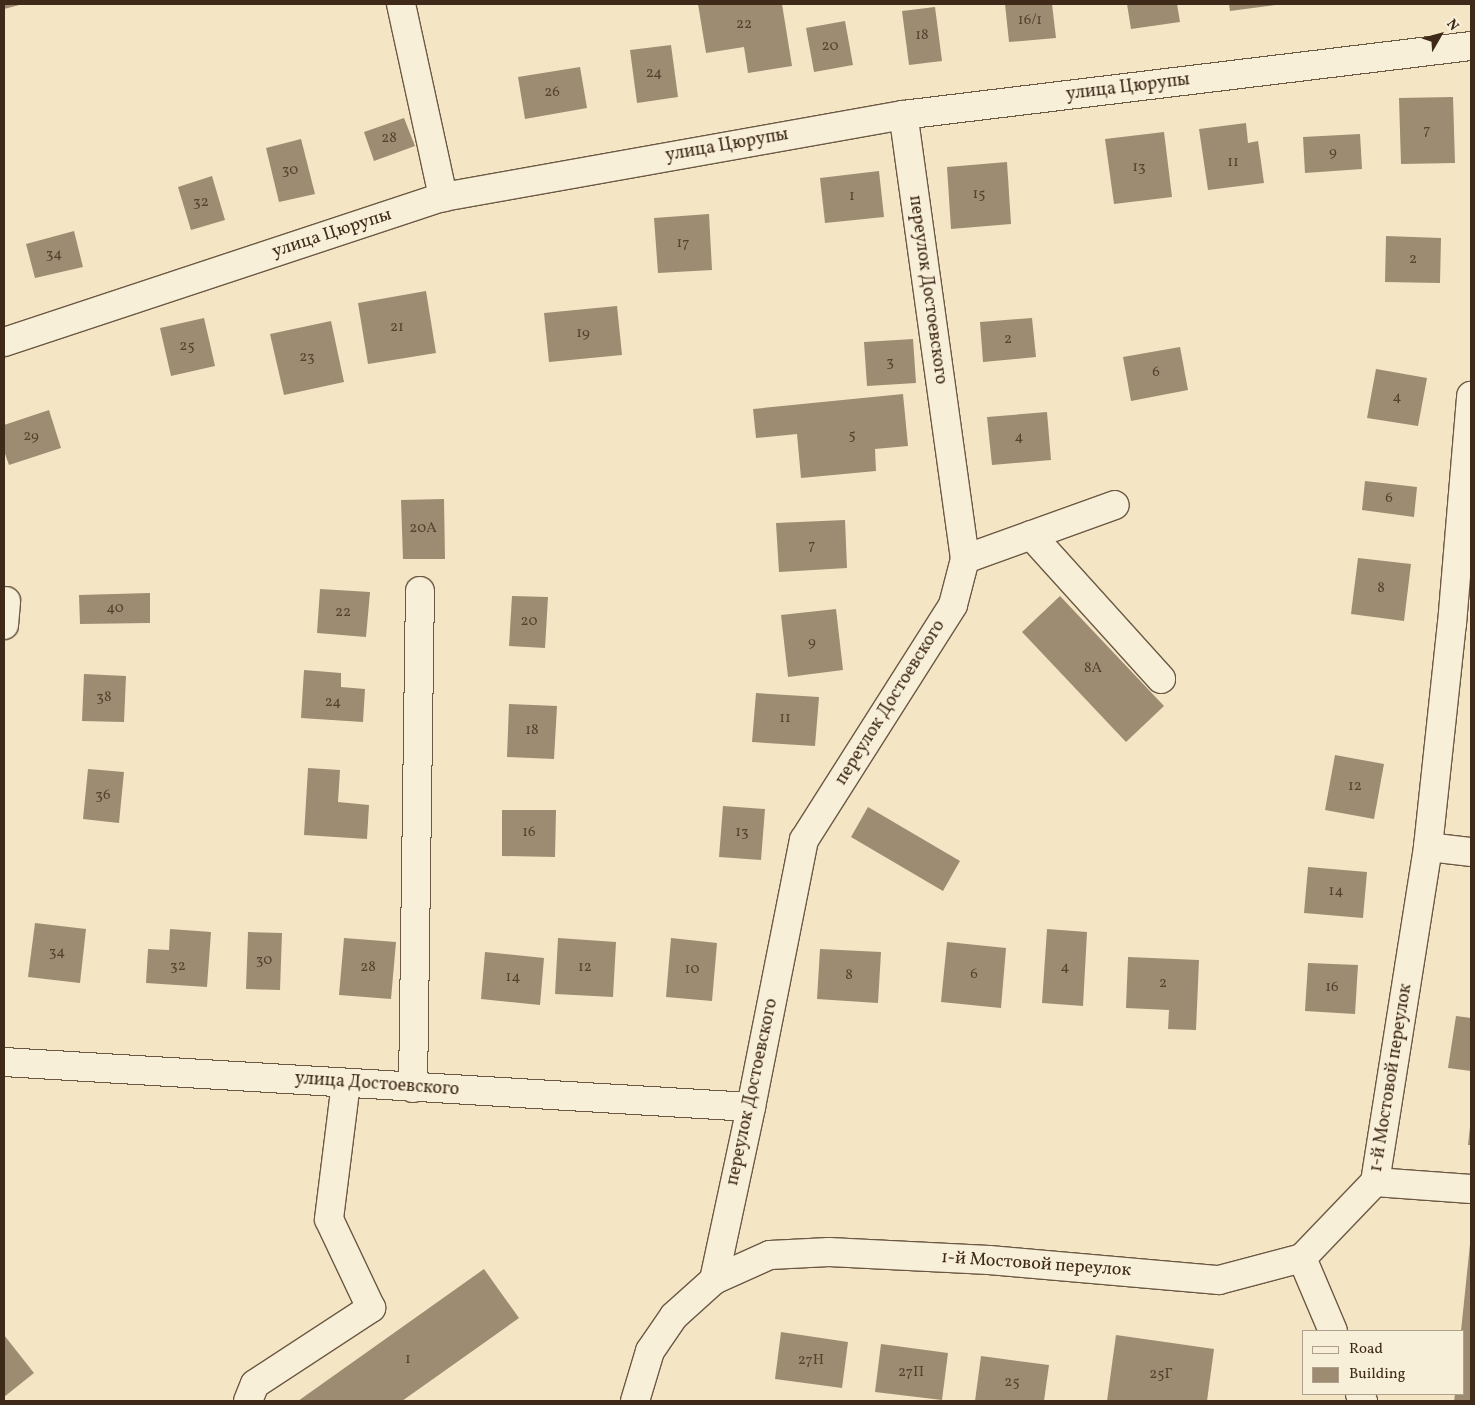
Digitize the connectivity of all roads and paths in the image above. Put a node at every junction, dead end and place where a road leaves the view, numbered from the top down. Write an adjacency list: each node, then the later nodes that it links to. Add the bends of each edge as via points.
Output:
1 (401, 4): 4 (street)
2 (1471, 46): 3 (street, улица Цюрупы)
3 (903, 115): 4 (street, улица Цюрупы); 9 (street, переулок Достоевского)
4 (443, 197): 5 (street, улица Цюрупы)
5 (4, 342)
6 (1471, 396): 12 (street, 1-й Мостовой переулок, via 1452,624)
7 (1115, 505): 8 (street)
8 (1031, 535): 9 (street); 11 (street)
9 (965, 559): 17 (street, переулок Достоевского, via 953,605 804,840)
10 (420, 591): 16 (street)
11 (1161, 679)
12 (1428, 847): 13 (street); 18 (street, 1-й Мостовой переулок)
13 (1471, 852)
14 (4, 1062): 15 (street, улица Достоевского)
15 (346, 1082): 16 (street, улица Достоевского); 23 (street, via 329,1219 371,1308 255,1384)
16 (413, 1088): 17 (street, улица Достоевского)
17 (751, 1107): 21 (street, переулок Достоевского)
18 (1375, 1182): 19 (street); 20 (street, 1-й Мостовой переулок)
19 (1471, 1189)
20 (1302, 1258): 21 (street, 1-й Мостовой переулок, via 1219,1280 989,1260 829,1252 770,1255); 22 (street)
21 (714, 1280): 24 (street, 1-й Мостовой переулок, via 674,1316 650,1352)
22 (1333, 1330)
23 (248, 1401)
24 (635, 1401)

